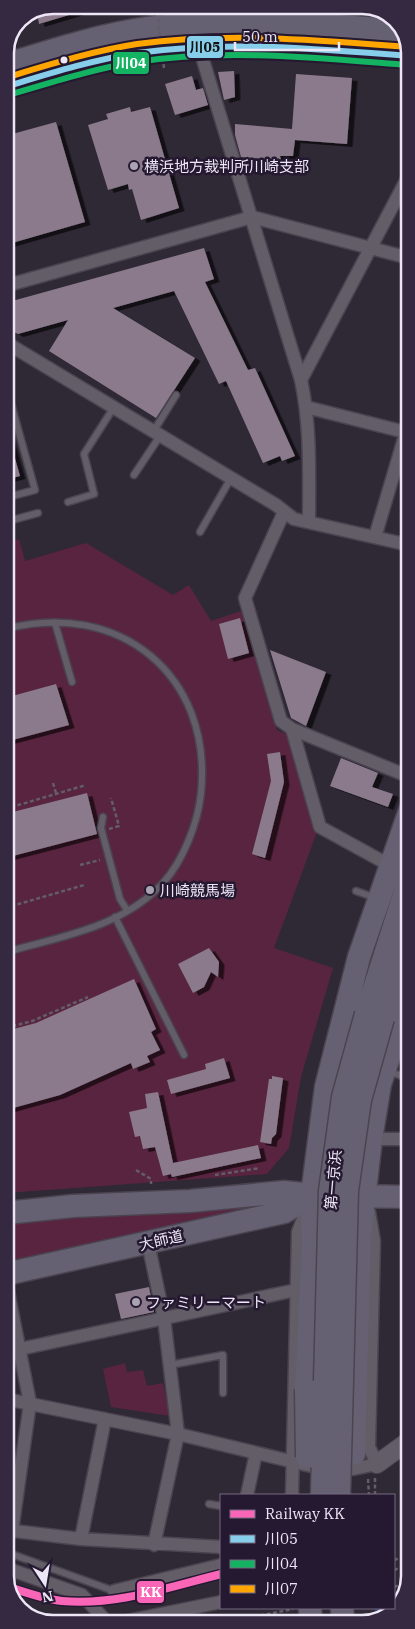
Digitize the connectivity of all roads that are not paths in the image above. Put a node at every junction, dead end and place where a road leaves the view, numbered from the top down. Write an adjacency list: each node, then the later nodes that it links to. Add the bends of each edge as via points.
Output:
1 (184, 14): 8 (highway, via 150,28 84,41)
2 (192, 14): 6 (street)
3 (206, 14): 4 (highway, via 242,21)
4 (305, 14): 5 (highway)
5 (393, 29)
6 (199, 47): 7 (highway, via 278,47); 9 (highway, via 111,58); 11 (street)
7 (401, 55)
8 (14, 62)
9 (14, 85)
10 (401, 190): 12 (street)
11 (252, 216): 12 (street); 14 (street); 16 (street)
12 (370, 249): 13 (street); 16 (street)
13 (401, 256)
14 (14, 283)
15 (14, 348): 19 (street)
16 (301, 380): 18 (street)
17 (176, 395): 22 (lane)
18 (306, 406): 21 (street); 31 (street, via 310,448)
19 (114, 407): 22 (street); 27 (lane, via 84,454 94,494)
20 (14, 414): 26 (lane, via 35,490)
21 (401, 427)
22 (157, 434): 24 (lane); 25 (street)
23 (401, 452): 33 (street)
24 (134, 476)
25 (231, 478): 28 (street); 32 (lane)
26 (14, 496)
27 (68, 502)
28 (284, 512): 31 (street); 38 (street, via 269,536 244,598 281,721)
29 (38, 513): 30 (lane)
30 (14, 520)
31 (309, 522): 33 (street)
32 (200, 532)
33 (375, 537): 34 (street)
34 (401, 543)
35 (55, 623): 36 (lane); 37 (lane); 44 (lane, via 77,623 109,630 138,645 175,680 189,706 199,742 203,773 192,835 164,882)
36 (14, 628)
37 (72, 682)
38 (292, 729): 39 (street); 41 (street, via 320,827)
39 (401, 773)
40 (104, 817): 44 (lane, via 101,828 120,899)
41 (400, 871): 43 (highway); 48 (highway, 第一京浜)
42 (356, 891): 43 (lane)
43 (379, 900): 55 (highway, via 359,957 328,1078)
44 (127, 910): 45 (lane)
45 (115, 918): 46 (lane, via 102,925); 50 (lane)
46 (14, 950)
47 (401, 959): 48 (highway, 第一京浜)
48 (374, 1016): 78 (highway, 第一京浜, bridge, via 343,1097 330,1191); 79 (highway, 第一京浜, bridge, via 347,1191)
49 (401, 1020): 51 (highway)
50 (184, 1055)
51 (384, 1070): 52 (lane); 53 (highway)
52 (401, 1076)
53 (371, 1139): 54 (street); 56 (highway)
54 (401, 1139)
55 (312, 1195): 56 (highway); 58 (highway, via 284,1192); 59 (highway, 大師道, via 284,1212); 61 (street, via 298,1232); 77 (highway, bridge, via 313,1244 306,1389)
56 (365, 1195): 57 (highway); 74 (street, via 374,1241 369,1447); 80 (highway, via 358,1270)
57 (401, 1197)
58 (14, 1212)
59 (148, 1243): 60 (highway, 大師道); 62 (street)
60 (14, 1272)
61 (296, 1290): 62 (street); 73 (street)
62 (164, 1318): 64 (street); 65 (street)
63 (14, 1319): 64 (street)
64 (20, 1349): 68 (street)
65 (170, 1365): 66 (lane, via 223,1355); 70 (street)
66 (223, 1393)
67 (14, 1401): 68 (street)
68 (30, 1403): 69 (street); 81 (street)
69 (105, 1419): 70 (street); 85 (street)
70 (178, 1434): 72 (street); 86 (street)
71 (401, 1448): 74 (street)
72 (256, 1453): 73 (street); 75 (street)
73 (292, 1462): 74 (street); 76 (street)
74 (374, 1472)
75 (247, 1494)
76 (292, 1494)
77 (308, 1494)
78 (322, 1494)
79 (339, 1494)
80 (354, 1494)
81 (14, 1500)
82 (209, 1504): 83 (lane)
83 (220, 1506)
84 (14, 1531): 85 (street)
85 (81, 1539): 86 (street)
86 (154, 1545): 87 (street)
87 (220, 1547)
88 (14, 1555): 91 (lane)
89 (220, 1565): 91 (street)
90 (14, 1571): 93 (street, via 82,1595)
91 (114, 1591)
92 (220, 1602): 94 (street)
93 (101, 1615)
94 (155, 1615)

